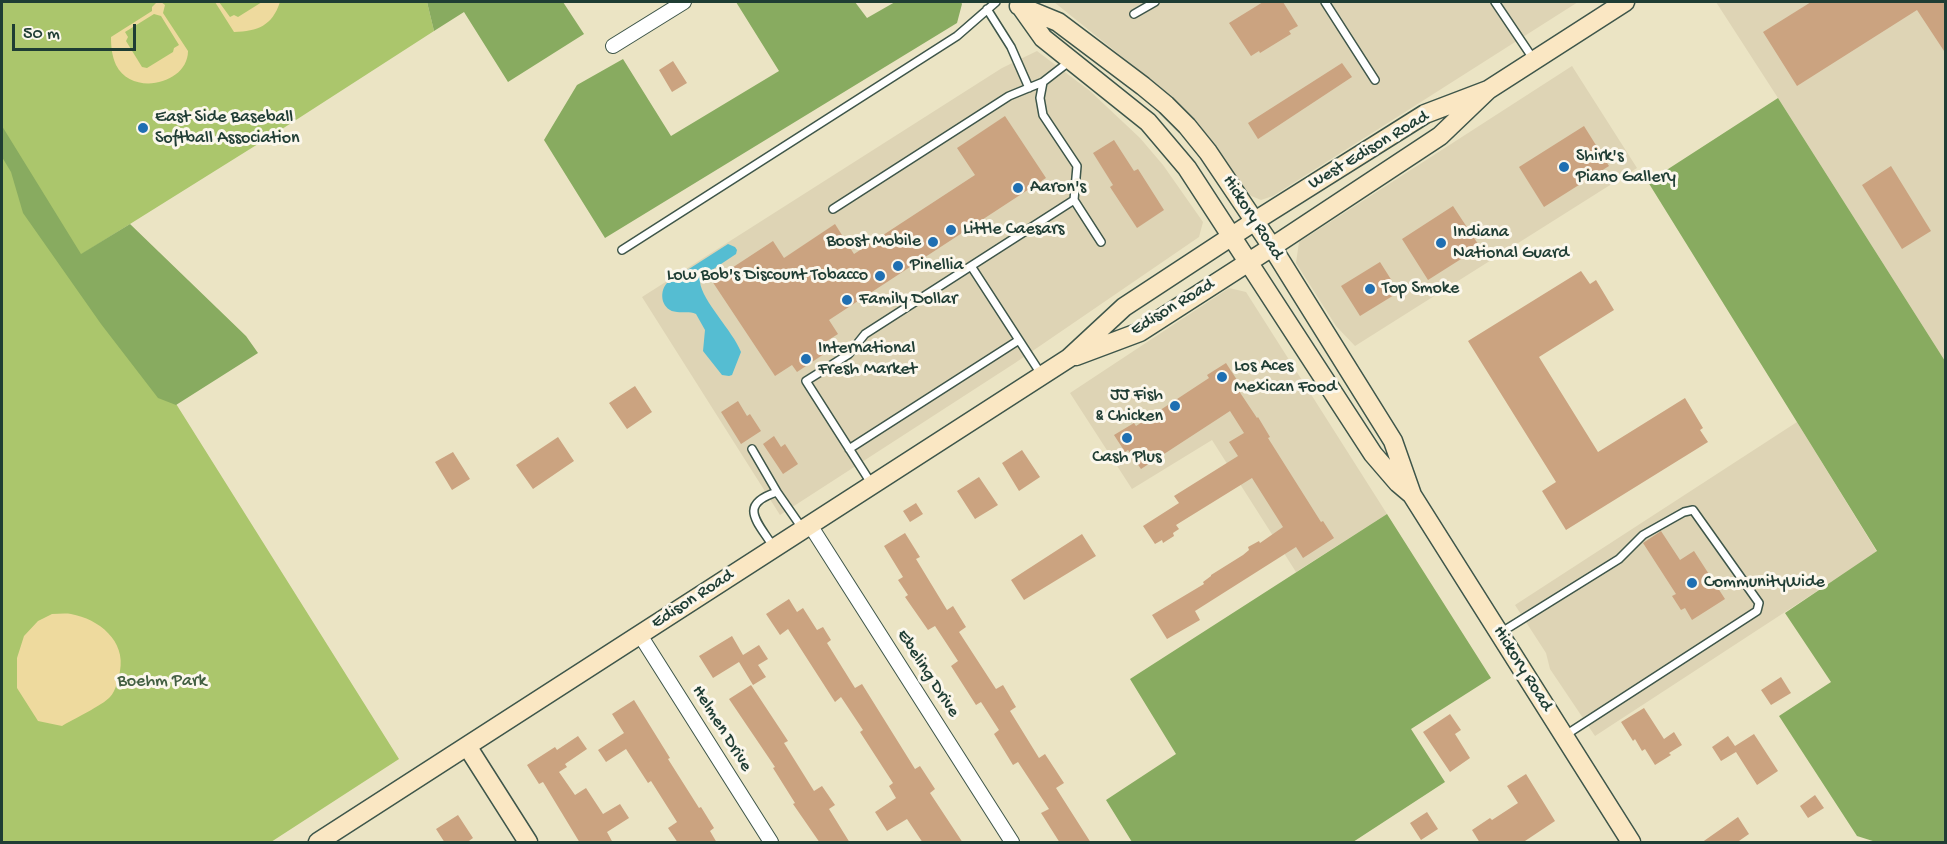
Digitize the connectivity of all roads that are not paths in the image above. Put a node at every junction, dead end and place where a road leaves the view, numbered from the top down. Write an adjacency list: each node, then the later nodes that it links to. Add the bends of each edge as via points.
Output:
1 (684, 2): 10 (street)
2 (996, 2): 8 (lane)
3 (1155, 2): 9 (lane)
4 (1325, 2): 13 (lane)
5 (1625, 2): 11 (main road, West Edison Road)
6 (1020, 3): 12 (main road, Hickory Road, via 1044,38); 19 (main road, Hickory Road, via 1058,22 1167,105 1208,152)
7 (1499, 3): 11 (lane)
8 (987, 9): 15 (lane, via 1011,47); 23 (lane, via 957,36)
9 (1134, 14)
10 (613, 46)
11 (1534, 60): 16 (main road, West Edison Road)
12 (1070, 61): 14 (lane); 20 (main road, Hickory Road, via 1148,122 1187,168)
13 (1375, 80)
14 (1043, 82): 15 (lane); 17 (lane, via 1043,115 1077,170)
15 (1029, 88): 18 (lane, via 1009,96)
16 (1488, 90): 19 (main road, West Edison Road, via 1425,114); 22 (main road, West Edison Road, via 1440,136)
17 (1074, 200): 21 (lane); 25 (lane)
18 (833, 209)
19 (1255, 222): 20 (main road, Edison Road); 22 (main road, Hickory Road)
20 (1232, 236): 24 (main road, Hickory Road); 27 (main road, Edison Road, via 1124,307)
21 (1101, 242)
22 (1272, 247): 24 (main road, Edison Road); 33 (main road, Hickory Road, via 1393,441)
23 (622, 250)
24 (1248, 262): 27 (main road, Edison Road, via 1140,332); 33 (main road, Hickory Road, via 1373,454)
25 (971, 266): 26 (lane); 30 (lane, via 865,334 849,354 806,381)
26 (1019, 340): 28 (lane); 30 (lane)
27 (1069, 358): 28 (main road, Edison Road)
28 (1042, 376): 31 (main road, Edison Road)
29 (752, 449): 32 (lane)
30 (849, 449): 31 (lane)
31 (872, 485): 34 (main road, Edison Road)
32 (777, 492): 34 (lane); 35 (lane, via 754,504 752,510)
33 (1412, 495): 36 (main road, Hickory Road)
34 (807, 527): 35 (main road, Edison Road); 44 (street, Ebeling Drive)
35 (774, 548): 37 (main road, Edison Road)
36 (1500, 633): 38 (main road, Hickory Road); 38 (lane, via 1619,559 1643,535 1694,510 1759,603 1757,611)
37 (640, 635): 39 (main road, Edison Road); 43 (street, Helmen Drive)
38 (1564, 736): 40 (main road, Hickory Road)
39 (467, 746): 41 (main road, Edison Road); 42 (main road)
40 (1626, 840)
41 (318, 843)
42 (528, 843)
43 (771, 843)
44 (1012, 843)

